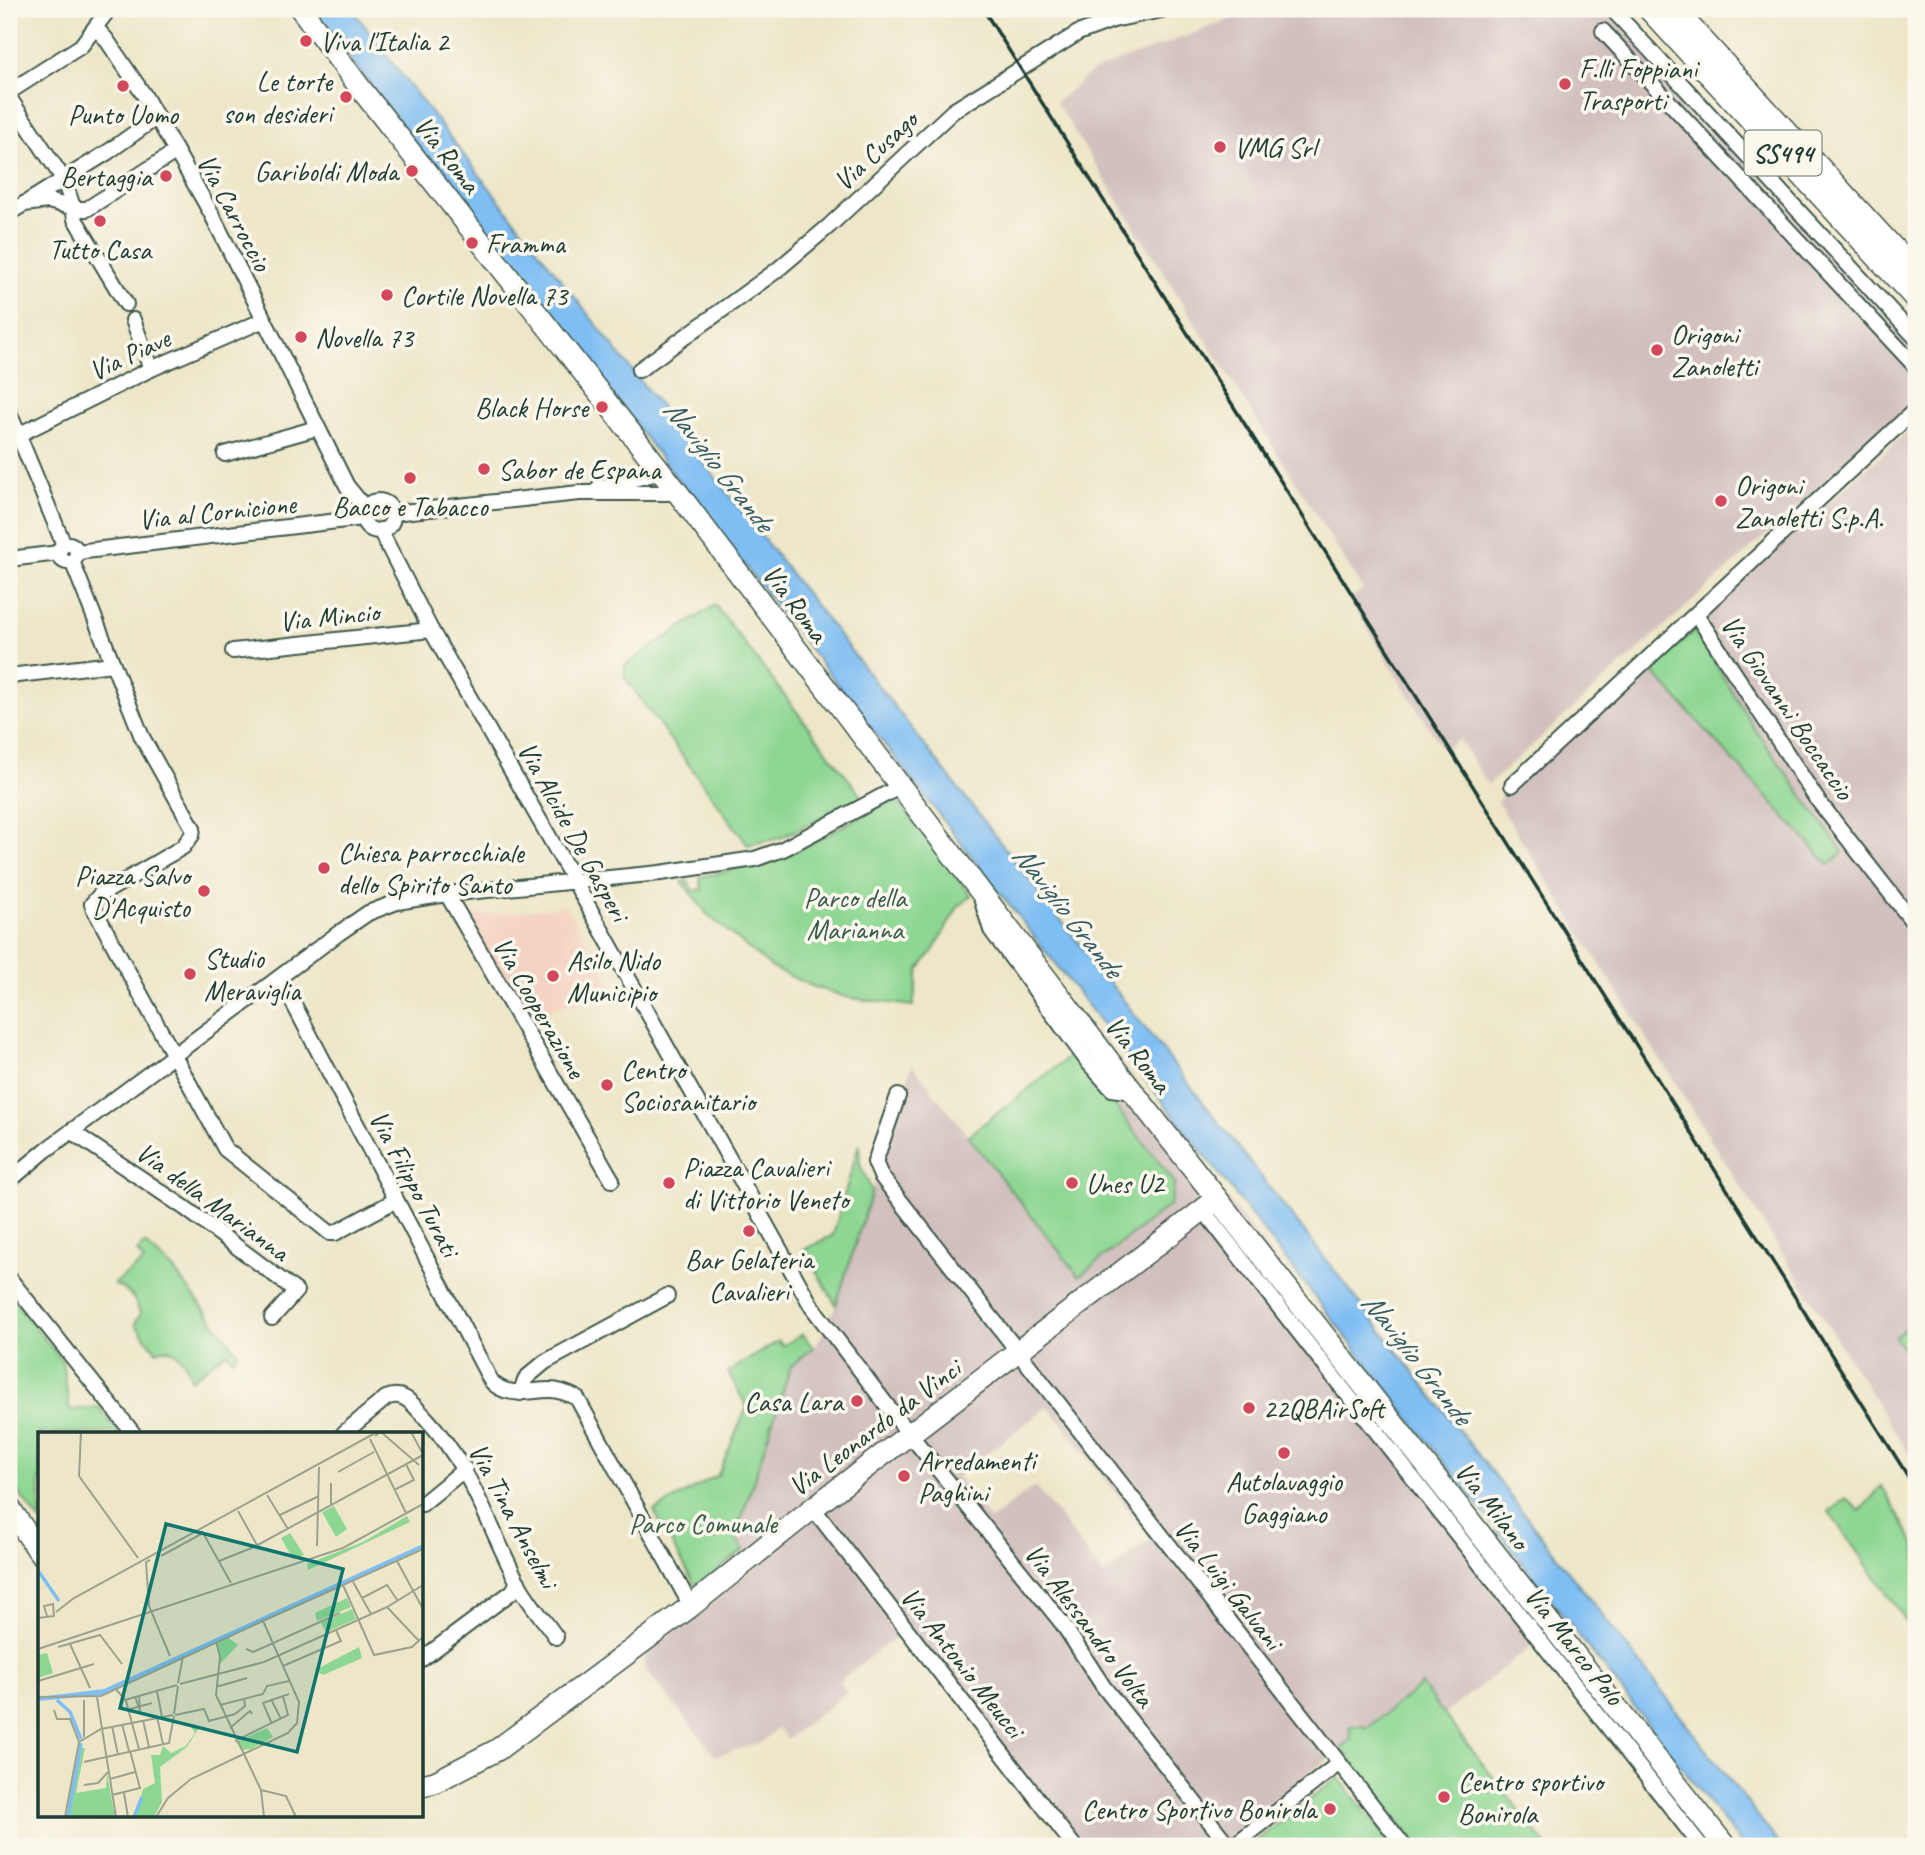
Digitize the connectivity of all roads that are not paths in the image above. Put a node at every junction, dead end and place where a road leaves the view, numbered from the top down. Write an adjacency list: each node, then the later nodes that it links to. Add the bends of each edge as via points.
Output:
1 (109, 9): 7 (street)
2 (301, 9): 30 (main road, Via Roma)
3 (1167, 9): 24 (street, Via Cusago, via 1078,33 953,111 776,271)
4 (1612, 9): 21 (street)
5 (1650, 9): 17 (main road, SS494)
6 (1673, 9): 16 (main road, SS494)
7 (96, 28): 9 (street, via 81,46); 10 (street, Via Carroccio)
8 (1603, 31): 22 (street)
9 (10, 97): 12 (street)
10 (157, 117): 11 (street, Via Carroccio); 12 (street)
11 (175, 152): 14 (street, via 95,205); 20 (street, Via Carroccio)
12 (64, 180): 13 (street); 14 (street)
13 (24, 204): 14 (street, via 48,201); 15 (street)
14 (74, 207): 18 (street, via 75,219)
15 (9, 214)
16 (1916, 274)
17 (1916, 298)
18 (126, 304)
19 (133, 320): 23 (street)
20 (264, 320): 23 (street, Via Piave); 27 (street, Via Carroccio)
21 (1916, 338)
22 (1916, 367)
23 (151, 369): 28 (street, Via Piave)
24 (639, 370)
25 (1916, 409): 38 (street)
26 (9, 412): 28 (street)
27 (317, 428): 29 (street); 33 (street, Via Carroccio)
28 (18, 435): 36 (street)
29 (225, 454)
30 (662, 472): 31 (street); 32 (main road, Via Roma)
31 (579, 493): 32 (street); 34 (street)
32 (678, 493): 44 (main road, Via Roma)
33 (365, 513): 34 (street, via 373,501 382,501); 35 (street, via 370,529); 36 (street, Via al Cornicione)
34 (393, 513): 35 (street, via 389,526)
35 (380, 530): 39 (street, Via Alcide De Gasperi)
36 (68, 553): 37 (street, Via al Cornicione); 41 (street)
37 (9, 559)
38 (1696, 614): 43 (street, Via Giovanni Boccaccio); 47 (street, Via Giovanni Boccaccio, via 1816,798)
39 (430, 630): 40 (street, Via Mincio); 45 (street, Via Alcide De Gasperi)
40 (233, 651)
41 (113, 664): 42 (street); 49 (street, via 142,737 190,822 192,835 183,847 92,904)
42 (9, 676)
43 (1512, 785)
44 (901, 786): 45 (street, via 770,855 660,873); 55 (main road, Via Roma, via 1133,1092)
45 (574, 880): 46 (street); 63 (street, Via Alcide De Gasperi, via 812,1307)
46 (447, 894): 48 (street, via 381,906); 52 (street, Via Cooperazione)
47 (1916, 926)
48 (280, 978): 49 (street); 54 (street, Via Filippo Turati)
49 (175, 1055): 51 (street); 54 (street, via 225,1149 325,1230 335,1233)
50 (898, 1096): 59 (street, Via Luigi Galvani, via 875,1162 881,1176)
51 (71, 1131): 53 (street); 58 (street, Via della Marianna, via 296,1291)
52 (612, 1180)
53 (9, 1181)
54 (396, 1200): 60 (street, Via Filippo Turati, via 491,1381 498,1389)
55 (1210, 1205): 59 (main road, Via Leonardo da Vinci); 80 (street, Via Marco Polo); 81 (main road, Via Milano)
56 (9, 1278): 61 (street)
57 (667, 1296): 60 (street, via 545,1362 527,1378)
58 (272, 1318)
59 (1018, 1351): 63 (main road, Via Leonardo da Vinci); 75 (street, Via Luigi Galvani)
60 (520, 1393): 72 (street, Via Filippo Turati, via 552,1390 577,1398)
61 (132, 1432)
62 (345, 1432): 64 (street, Via Tina Anselmi, via 387,1398 405,1397 445,1439)
63 (911, 1435): 67 (main road, Via Leonardo da Vinci); 78 (street, Via Alessandro Volta, via 1062,1623 1103,1686)
64 (465, 1469): 65 (street); 71 (street, Via Tina Anselmi)
65 (424, 1502)
66 (9, 1507): 69 (main road)
67 (813, 1508): 72 (main road, Via Leonardo da Vinci); 77 (street, Via Antonio Meucci)
68 (9, 1524): 70 (main road)
69 (38, 1552)
70 (38, 1553)
71 (518, 1582): 73 (street, Via Tina Anselmi); 74 (street, via 513,1591)
72 (691, 1606): 76 (main road, Via Leonardo da Vinci, via 497,1750)
73 (555, 1637)
74 (424, 1657)
75 (1339, 1764): 78 (street); 79 (street, Via Luigi Galvani)
76 (424, 1785)
77 (1074, 1846)
78 (1231, 1846)
79 (1404, 1846)
80 (1701, 1846)
81 (1726, 1846)

